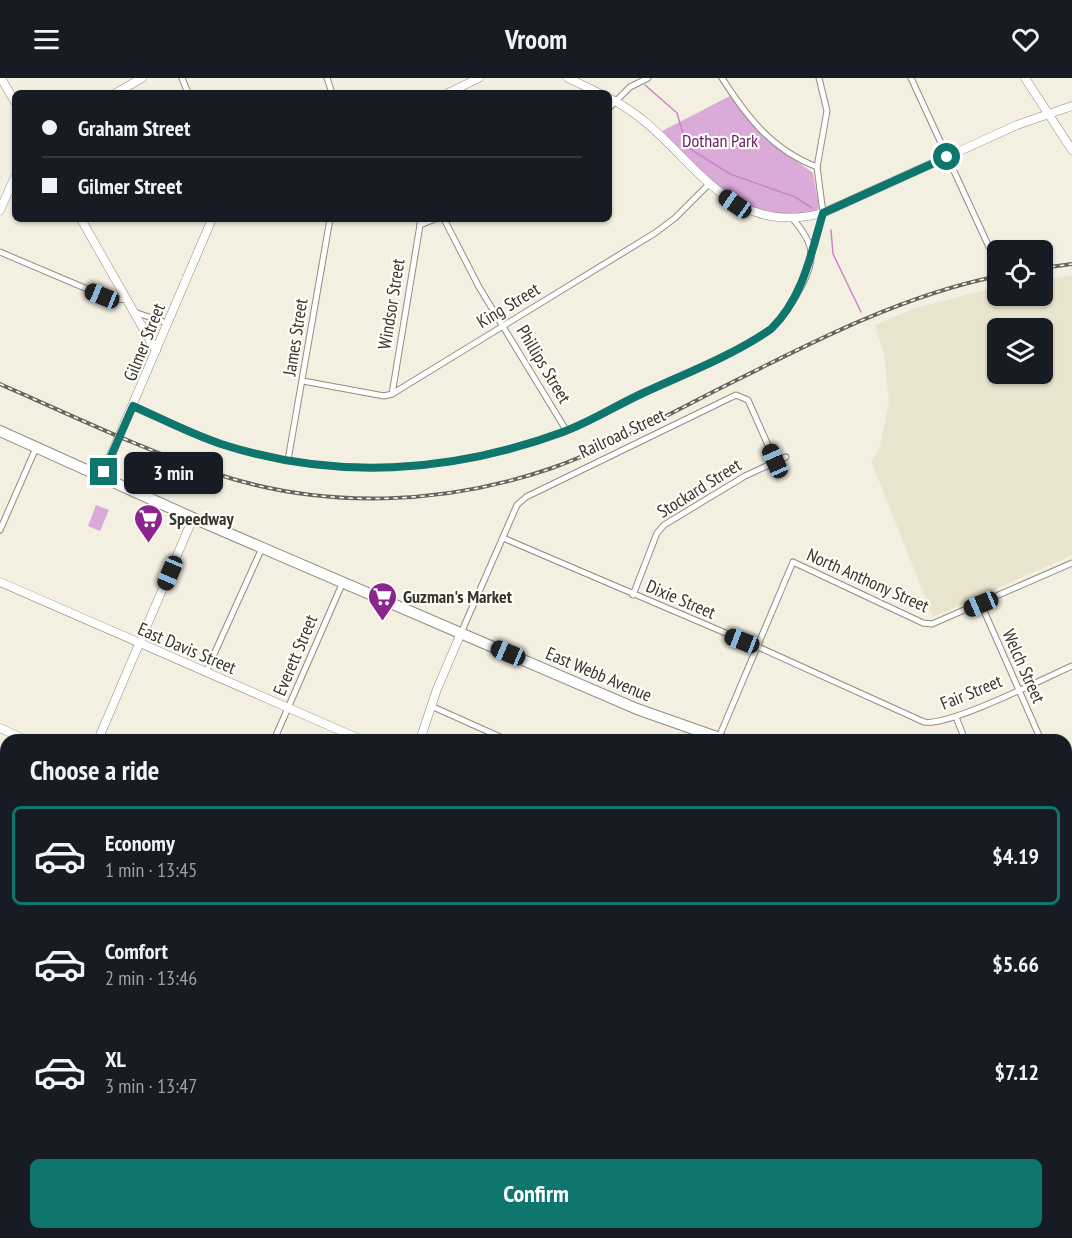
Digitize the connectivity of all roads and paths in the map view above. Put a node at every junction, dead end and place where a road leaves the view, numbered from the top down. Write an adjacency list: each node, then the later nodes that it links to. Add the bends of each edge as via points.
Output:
1 (1, 78): 13 (street)
2 (142, 78): 10 (street)
3 (479, 78): 11 (street)
4 (568, 78): 12 (street)
5 (648, 78): 14 (street)
6 (722, 78): 20 (street, via 760,132)
7 (819, 78): 20 (street, via 826,111)
8 (911, 78): 19 (street)
9 (1025, 78): 17 (street)
10 (122, 90)
11 (454, 90)
12 (592, 90)
13 (12, 97)
14 (612, 101)
15 (612, 103): 21 (street, via 668,143)
16 (1072, 106): 17 (street)
17 (1048, 115): 18 (street); 19 (street)
18 (1072, 150)
19 (947, 157): 24 (street); 31 (street)
20 (817, 167): 24 (street)
21 (710, 183): 25 (street, via 743,208 766,216); 37 (street, King Street, via 655,233)
22 (12, 184): 23 (street)
23 (0, 210)
24 (823, 213): 25 (street); 33 (street)
25 (792, 218): 33 (street)
26 (83, 222): 34 (street)
27 (211, 222): 36 (street, Gilmer Street)
28 (330, 222): 39 (street, James Street)
29 (420, 222): 40 (street, Windsor Street)
30 (446, 222): 37 (street, Phillips Street)
31 (987, 243)
32 (0, 252): 34 (street, via 113,300)
33 (811, 252): 42 (street, via 799,290 785,315 771,329)
34 (125, 299): 35 (street)
35 (134, 312): 36 (street); 38 (street)
36 (167, 323): 38 (street, Gilmer Street)
37 (503, 326): 40 (street, King Street); 42 (street, Phillips Street)
38 (156, 351): 41 (street, Gilmer Street)
39 (303, 381): 40 (street, via 384,396); 46 (street, James Street)
40 (392, 394)
41 (133, 406): 46 (street, via 223,444); 48 (street, Gilmer Street)
42 (566, 430): 46 (street, via 479,458 441,464 376,469)
43 (0, 431): 44 (highway, East Webb Avenue)
44 (36, 448): 48 (highway, East Webb Avenue); 50 (street)
45 (786, 457): 47 (street, Stockard Street)
46 (288, 460)
47 (775, 461): 51 (street, Railroad Street, via 748,400 740,395 520,502); 56 (street, Stockard Street, via 662,527)
48 (102, 476): 49 (highway, East Webb Avenue)
49 (193, 518): 52 (highway, East Webb Avenue); 59 (street)
50 (0, 530)
51 (503, 538): 56 (street, Dixie Street); 58 (street)
52 (262, 548): 55 (highway, East Webb Avenue); 62 (street)
53 (1072, 563): 57 (street, North Anthony Street)
54 (0, 582): 59 (street, East Davis Street)
55 (343, 582): 58 (highway, East Webb Avenue); 66 (street, Everett Street)
56 (633, 595): 60 (street, Dixie Street)
57 (981, 604): 60 (street, North Anthony Street, via 927,624 793,562); 63 (street, Welch Street)
58 (461, 633): 65 (street); 73 (highway, East Webb Avenue)
59 (140, 644): 62 (street, East Davis Street); 68 (street)
60 (756, 646): 64 (street, Dixie Street); 74 (street, North Anthony Street)
61 (1072, 666): 63 (street, Fair Street)
62 (206, 672): 66 (street, East Davis Street)
63 (1018, 689): 67 (street, Fair Street); 76 (street, Welch Street)
64 (880, 703): 67 (street, Fair Street, via 924,722)
65 (431, 706): 71 (street); 72 (street)
66 (289, 707): 69 (street, Everett Street); 70 (street, East Davis Street)
67 (956, 717): 75 (street)
68 (101, 734)
69 (277, 734)
70 (349, 734)
71 (422, 734)
72 (494, 734)
73 (707, 734)
74 (722, 734)
75 (963, 734)
76 (1038, 734)

